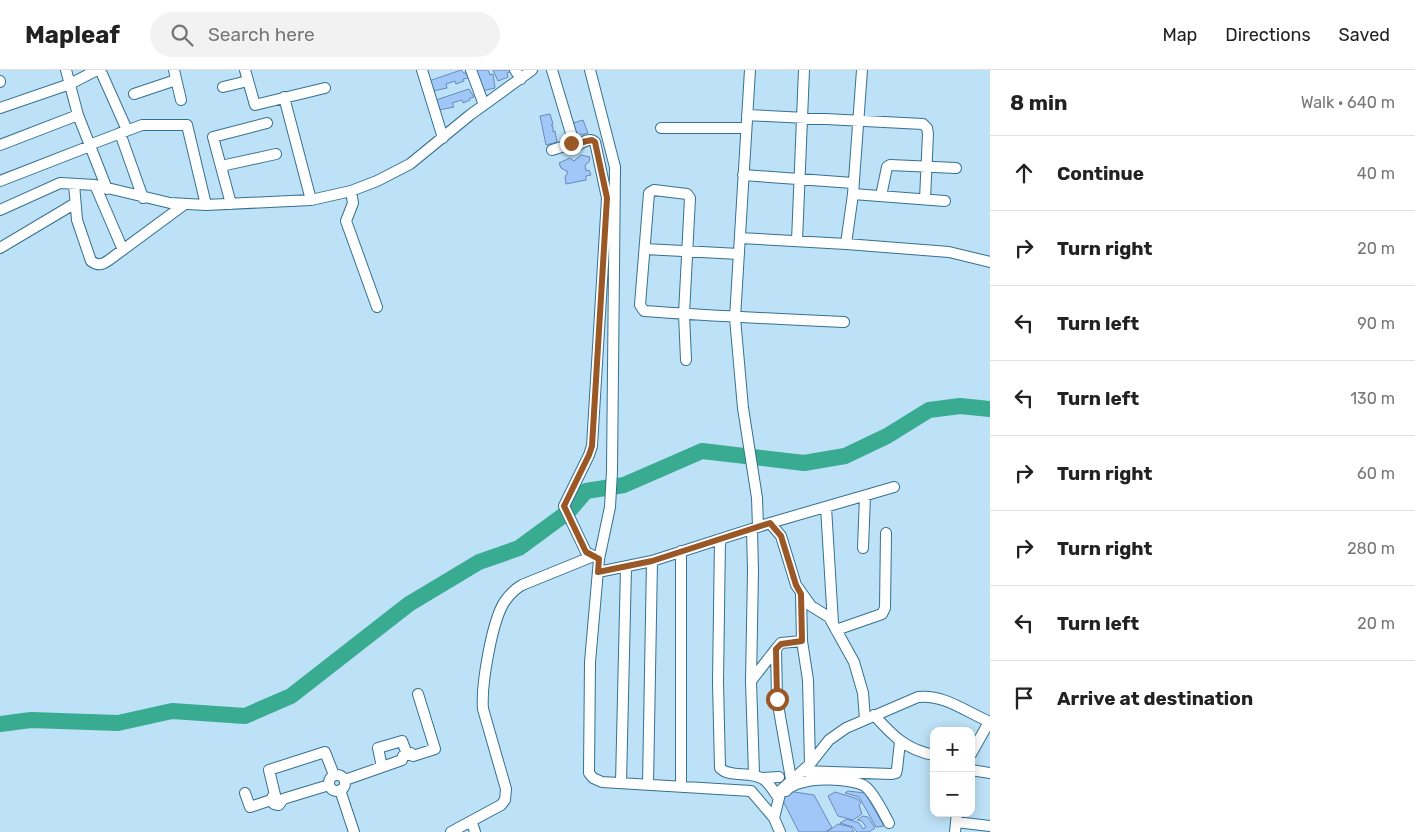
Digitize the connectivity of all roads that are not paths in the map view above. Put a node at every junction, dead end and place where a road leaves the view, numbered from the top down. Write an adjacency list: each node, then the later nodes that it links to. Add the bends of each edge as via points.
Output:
1 (66, 70): 14 (street)
2 (422, 70): 30 (street)
3 (471, 70): 20 (street)
4 (532, 70): 13 (street)
5 (552, 70): 31 (street)
6 (590, 70): 81 (street, via 615,167 612,471 610,507)
7 (750, 70): 23 (street)
8 (804, 70): 24 (street)
9 (862, 70): 25 (street)
10 (100, 72): 14 (street); 29 (street)
11 (246, 73): 15 (street); 18 (street, via 255,105)
12 (175, 75): 17 (street); 19 (street)
13 (518, 75): 20 (street)
14 (70, 84): 21 (street); 22 (street)
15 (223, 87)
16 (325, 88): 18 (street)
17 (134, 94)
18 (284, 97): 51 (street)
19 (180, 100)
20 (484, 105): 30 (street)
21 (0, 108)
22 (78, 115): 32 (street); 33 (street)
23 (747, 115): 24 (street); 28 (street)
24 (802, 118): 25 (street); 40 (street)
25 (857, 122): 37 (street, via 923,124 928,134); 42 (street)
26 (267, 123): 36 (street, via 214,136)
27 (661, 128): 28 (street)
28 (746, 128): 39 (street)
29 (123, 131): 33 (street); 49 (street); 56 (street, via 142,125 187,124)
30 (443, 138): 46 (street, via 410,164 377,182)
31 (574, 143): 34 (street); 81 (street, via 595,142 607,198 591,451 564,502 580,544)
32 (0, 144)
33 (90, 146): 41 (street); 45 (street)
34 (552, 150)
35 (276, 154): 36 (street)
36 (221, 166): 55 (street)
37 (926, 166): 38 (street); 48 (street, via 894,164 887,167); 50 (street)
38 (956, 168)
39 (743, 175): 40 (street); 58 (street)
40 (800, 178): 42 (street); 59 (street)
41 (0, 181)
42 (853, 183): 47 (street)
43 (74, 184): 44 (street); 53 (street); 57 (street, via 60,183)
44 (95, 185): 45 (street); 63 (street)
45 (107, 189): 49 (street)
46 (351, 191): 51 (street); 67 (street, via 353,203 346,221)
47 (853, 194): 48 (street); 60 (street)
48 (881, 196): 50 (street)
49 (143, 198): 54 (street)
50 (925, 199): 52 (street)
51 (311, 200): 55 (street)
52 (945, 200)
53 (74, 204): 61 (street); 63 (street, via 91,261 102,264)
54 (186, 204): 56 (street); 63 (street)
55 (231, 204): 56 (street)
56 (206, 205)
57 (0, 210)
58 (740, 238): 59 (street); 65 (street)
59 (797, 241): 60 (street)
60 (846, 244): 66 (street, via 949,252)
61 (0, 248)
62 (645, 249): 64 (street); 64 (street, via 649,193 654,190 689,195); 68 (street, via 642,308 644,311)
63 (123, 250)
64 (689, 251): 65 (street); 68 (street)
65 (739, 254): 69 (street)
66 (990, 262)
67 (377, 307)
68 (684, 314): 69 (street); 71 (street)
69 (735, 318): 70 (street); 76 (street, via 743,408 757,498)
70 (844, 322)
71 (686, 360)
72 (894, 487): 73 (street)
73 (865, 496): 74 (street); 79 (street)
74 (826, 507): 75 (street); 86 (street)
75 (770, 523): 76 (street); 85 (street, via 781,536)
76 (755, 528): 78 (street); 89 (street)
77 (886, 533): 86 (street, via 885,608 882,614)
78 (720, 539): 80 (street); 103 (street, via 720,768)
79 (863, 548)
80 (681, 551): 82 (street); 110 (street)
81 (595, 558): 84 (street); 119 (street, via 522,585 504,602 494,630 482,695 506,789 505,800)
82 (652, 561): 83 (street); 108 (street)
83 (626, 567): 84 (street); 107 (street)
84 (598, 572): 107 (street, via 590,662 589,773 602,782)
85 (801, 594): 86 (street, via 811,606 829,617); 87 (street)
86 (835, 628): 91 (street, via 854,662)
87 (802, 641): 88 (street, via 781,644); 97 (street, via 808,680)
88 (776, 649): 89 (street); 105 (street, via 777,699)
89 (751, 681): 103 (street)
90 (418, 694): 96 (street, via 435,748)
91 (869, 717): 92 (street, via 918,697 931,696 942,698); 93 (street); 97 (street, via 829,740)
92 (989, 722): 94 (street)
93 (900, 742): 95 (street); 99 (street, via 896,772 892,774)
94 (975, 747)
95 (930, 754)
96 (408, 757): 98 (street); 98 (street, via 402,741 378,748)
97 (810, 764): 99 (street)
98 (382, 767): 106 (street)
99 (802, 771): 105 (street)
100 (975, 771): 101 (street)
101 (990, 773)
102 (334, 775): 106 (street); 109 (street, via 328,780); 113 (street, via 324,752 269,770)
103 (758, 776): 104 (street); 114 (street, via 769,783)
104 (779, 777)
105 (790, 779): 114 (street)
106 (345, 780): 111 (street)
107 (621, 783): 108 (street)
108 (648, 784): 110 (street)
109 (329, 785): 111 (street, via 331,789); 113 (street)
110 (681, 786): 117 (street, via 750,793)
111 (340, 790): 120 (street)
112 (245, 793): 113 (street, via 250,807)
113 (277, 798)
114 (778, 798): 117 (street)
115 (956, 822): 118 (street)
116 (890, 823): 117 (street, via 866,788 857,783 816,778 790,785 782,795)
117 (777, 825)
118 (990, 826)
119 (473, 827): 121 (street)
120 (354, 832)
121 (451, 832)

